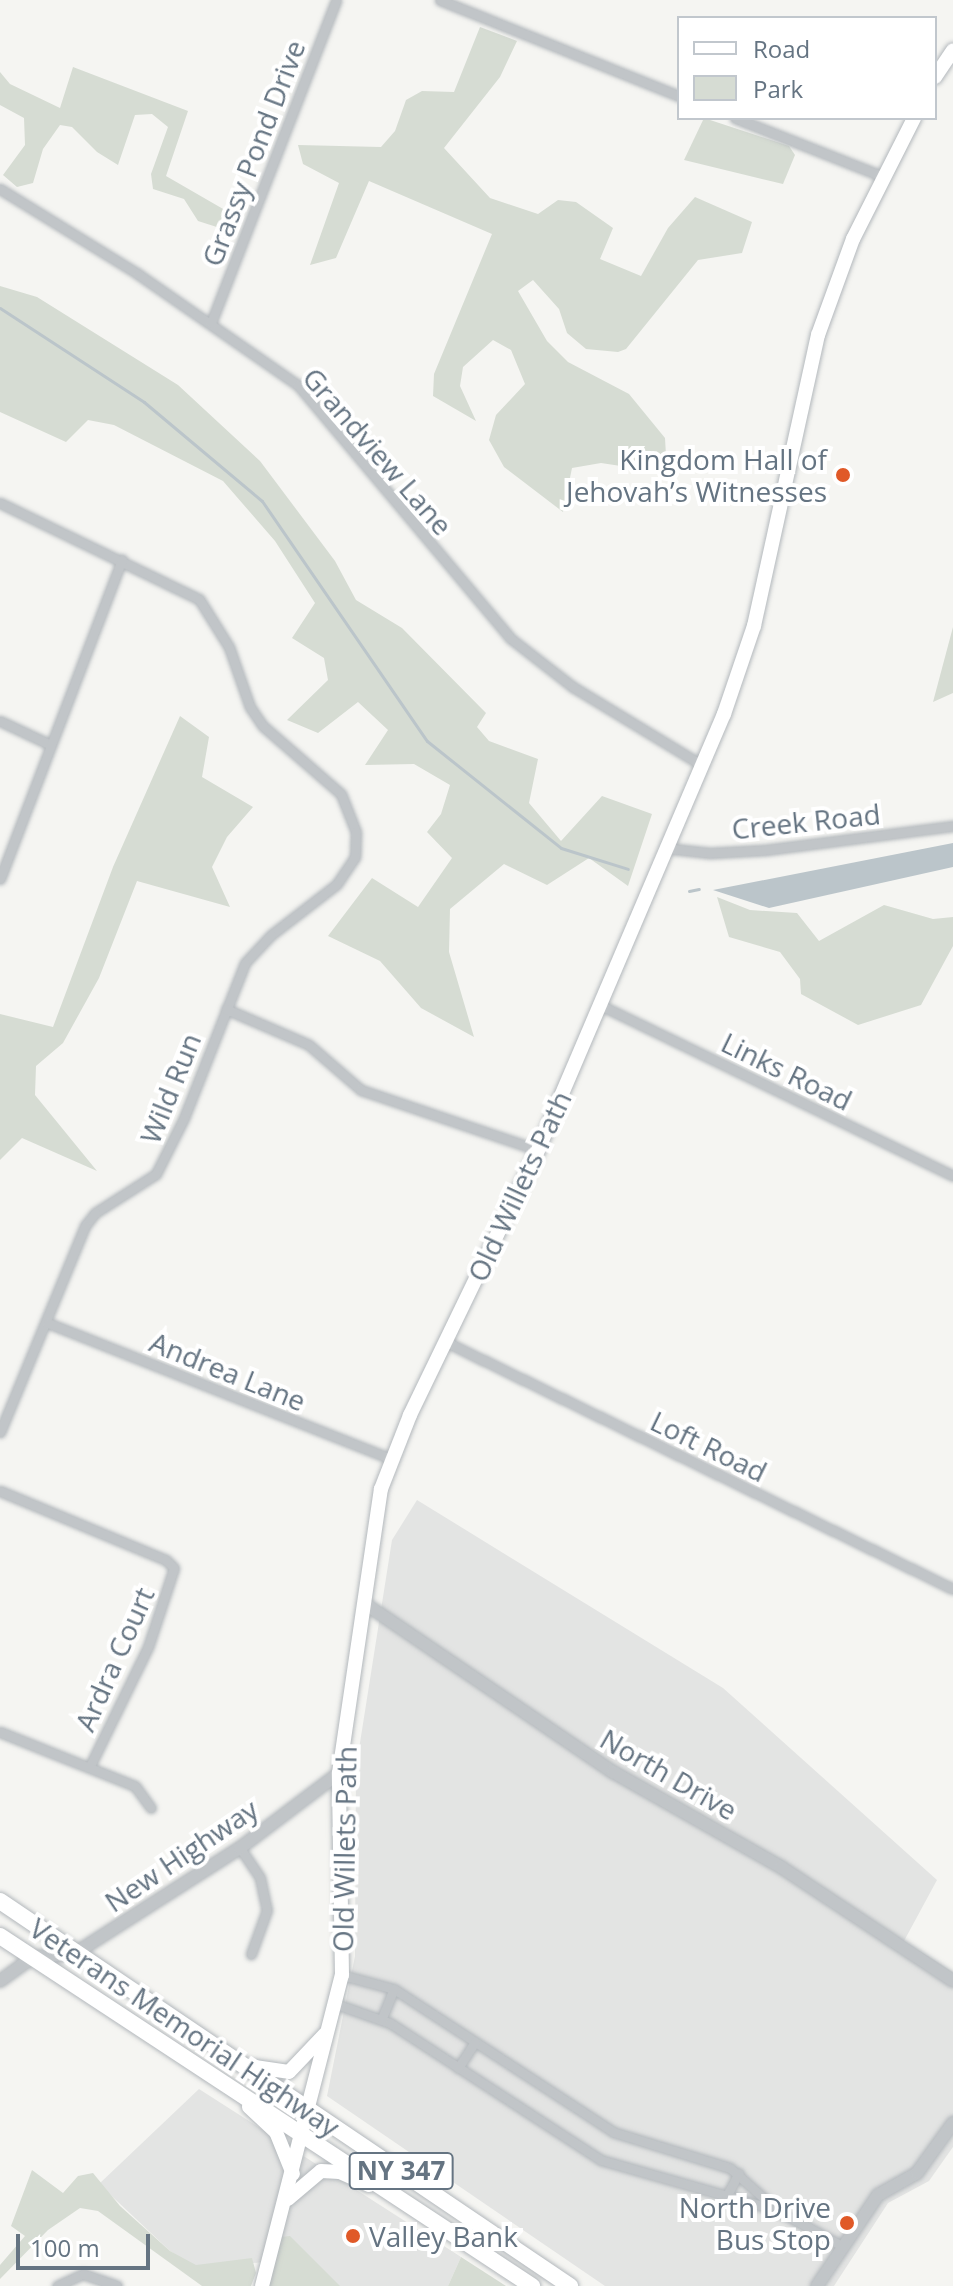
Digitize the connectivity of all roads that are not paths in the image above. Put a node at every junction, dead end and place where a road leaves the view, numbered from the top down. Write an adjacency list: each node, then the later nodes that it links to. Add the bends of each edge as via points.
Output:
1 (336, 0): 10 (street, Grassy Pond Drive)
2 (440, 0): 5 (street)
3 (953, 50): 4 (main road)
4 (937, 74)
5 (677, 95)
6 (740, 120): 8 (street)
7 (913, 120): 8 (main road, Old Willets Path)
8 (884, 177): 15 (main road, Old Willets Path, via 853,239 818,335 754,626)
9 (0, 189): 10 (street, Grandview Lane)
10 (211, 323): 15 (street, Grandview Lane, via 298,385 510,638 573,687)
11 (0, 503): 12 (street, Wild Run)
12 (122, 560): 14 (street); 20 (street, Wild Run, via 199,599 229,647 250,707 263,726 333,785 351,812 355,857 337,884 271,935 245,963)
13 (0, 721): 14 (street)
14 (51, 745): 18 (street)
15 (702, 765): 17 (main road, Old Willets Path)
16 (953, 826): 17 (street, Creek Road, via 765,850 710,853)
17 (665, 848): 19 (main road, Old Willets Path)
18 (0, 879)
19 (602, 1006): 21 (main road, Old Willets Path); 22 (street, Links Road)
20 (226, 1009): 21 (street, via 309,1045 361,1090); 23 (street, Wild Run, via 166,1159 141,1186 95,1213 85,1226)
21 (538, 1150): 24 (main road, Old Willets Path)
22 (953, 1176)
23 (48, 1323): 25 (street, Wild Run); 26 (street, Andrea Lane)
24 (446, 1342): 26 (main road, Old Willets Path); 28 (street, Loft Road)
25 (0, 1432)
26 (392, 1459): 29 (main road, Old Willets Path, via 381,1489)
27 (0, 1491): 31 (street, Ardra Court, via 166,1560 174,1568 148,1647)
28 (953, 1589)
29 (364, 1603): 32 (main road, Old Willets Path); 42 (street, North Drive, via 613,1772 781,1867)
30 (0, 1732): 31 (street)
31 (90, 1766): 33 (street, via 135,1786)
32 (339, 1773): 34 (street, New Highway); 40 (main road, Old Willets Path)
33 (151, 1808)
34 (240, 1848): 37 (street, New Highway); 38 (street, via 260,1878 267,1910)
35 (0, 1901): 37 (highway, Veterans Memorial Highway / NY 347)
36 (0, 1936): 39 (highway, Veterans Memorial Highway / NY 347)
37 (74, 1954): 39 (street, New Highway); 48 (highway, Veterans Memorial Highway / NY 347)
38 (251, 1954)
39 (33, 1957): 41 (street); 50 (highway, Veterans Memorial Highway / NY 347)
40 (342, 1975): 43 (street); 44 (main road, Old Willets Path)
41 (0, 1981)
42 (953, 1981)
43 (394, 1989): 45 (street); 47 (street)
44 (336, 2004): 45 (street); 46 (main road, Old Willets Path)
45 (382, 2018): 49 (street)
46 (331, 2027): 48 (main road, via 289,2072); 51 (main road, Old Willets Path)
47 (475, 2042): 49 (street); 54 (street, via 613,2132)
48 (240, 2065): 51 (highway, Veterans Memorial Highway / NY 347)
49 (458, 2068): 56 (street, via 601,2160)
50 (219, 2080): 53 (highway, Veterans Memorial Highway / NY 347); 55 (main road, via 276,2132)
51 (309, 2111): 53 (main road, Old Willets Path); 65 (highway, Veterans Memorial Highway / NY 347)
52 (953, 2123): 60 (street, via 927,2163 878,2195)
53 (303, 2135): 55 (main road, Old Willets Path); 57 (highway, Veterans Memorial Highway / NY 347)
54 (739, 2173): 56 (street); 59 (street)
55 (293, 2174): 58 (main road, Old Willets Path)
56 (726, 2197): 59 (street)
57 (397, 2198): 58 (main road, via 326,2171 311,2175); 64 (highway, Veterans Memorial Highway / NY 347)
58 (285, 2202): 63 (main road, Old Willets Path)
59 (777, 2210): 60 (street)
60 (842, 2246): 66 (street)
61 (57, 2286): 62 (street, via 83,2274)
62 (117, 2286)
63 (262, 2286)
64 (532, 2286)
65 (570, 2286)
66 (817, 2286)

